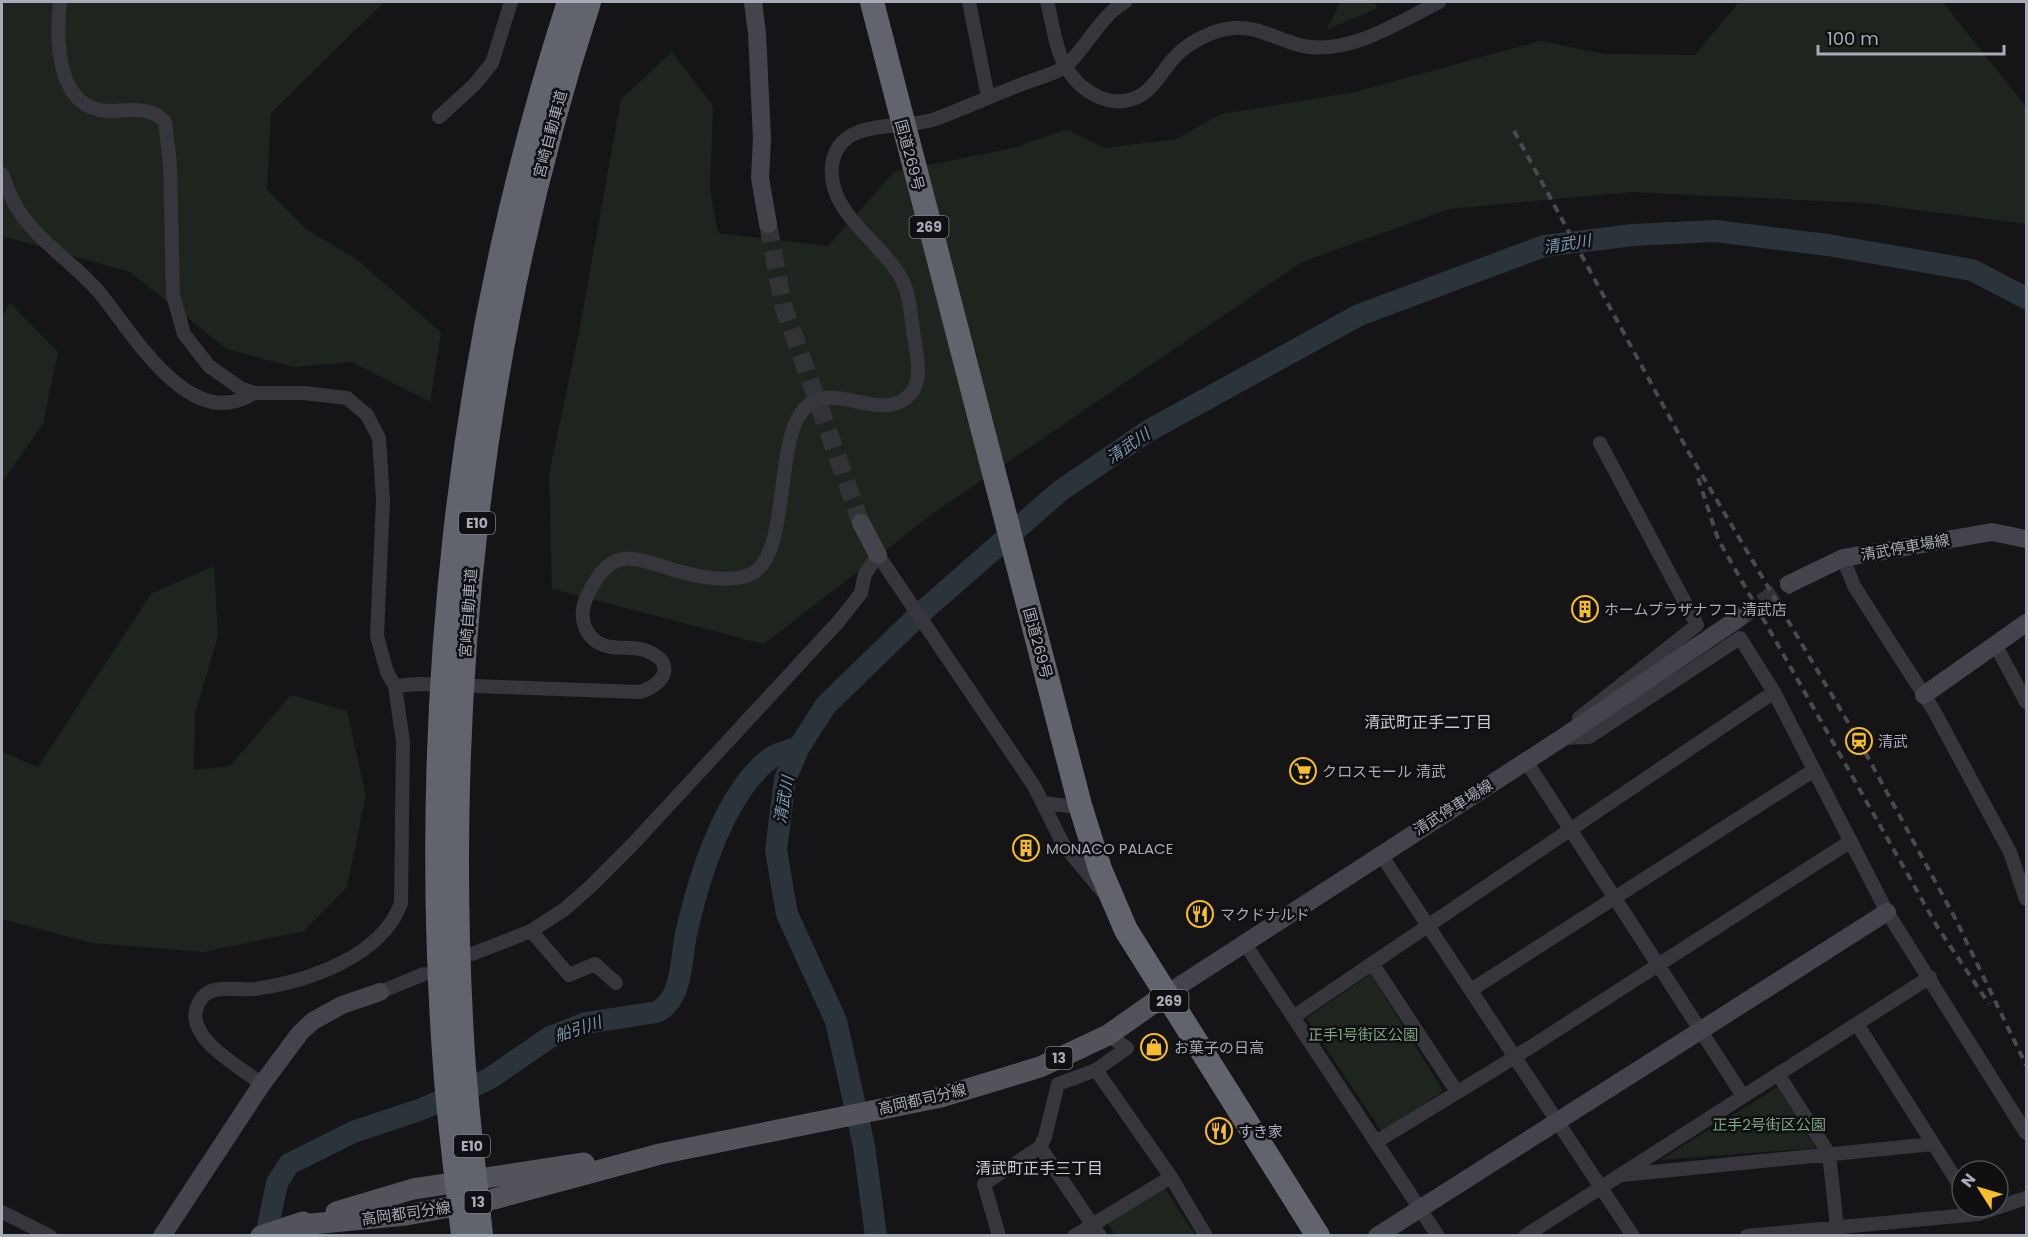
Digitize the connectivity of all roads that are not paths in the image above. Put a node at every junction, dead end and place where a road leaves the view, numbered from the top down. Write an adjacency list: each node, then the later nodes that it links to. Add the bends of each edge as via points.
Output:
1 (60, 2): 18 (street, via 61,57 73,94 95,109 148,111 165,122 171,163 173,295 178,317 184,334 209,366)
2 (511, 2): 14 (street, via 492,63)
3 (569, 2): 61 (highway, 宮崎自動車道 / E10, via 521,166 494,287 472,408 453,564 442,706 438,831)
4 (589, 2): 61 (highway, 宮崎自動車道 / E10, via 567,66 513,290 491,411 471,565 461,706)
5 (753, 2): 17 (street, via 762,140 760,178)
6 (872, 2): 15 (highway, 国道269号 / 269)
7 (969, 2): 13 (street)
8 (1047, 2): 12 (street)
9 (1125, 2): 11 (street)
10 (1439, 2): 12 (street, via 1385,29 1326,48 1230,28 1189,45 1144,93 1122,100 1103,101)
11 (1109, 8): 12 (street)
12 (1065, 67): 13 (street)
13 (988, 97): 15 (street, via 932,121)
14 (439, 117)
15 (902, 123): 28 (street, via 857,132 843,141 834,159 832,184 861,231 892,265 904,285 918,359 918,378 912,392 903,401 889,405 830,398 808,404 789,441 781,479 777,533 764,564 752,574 699,575 627,557 604,570 582,607 586,632 604,645 647,651 661,660 665,672 662,680 640,692); 36 (highway, 国道269号 / 269)
16 (2, 174): 18 (street, via 18,211 99,292 164,373 205,400 227,404)
17 (768, 224)
18 (254, 393): 28 (street, via 339,396 361,408 375,425 382,488 378,636)
19 (1600, 443): 32 (street, via 1697,625 1582,714)
20 (861, 523): 22 (street)
21 (2026, 539): 23 (street, 清武停車場線, via 1992,532)
22 (878, 555): 35 (street); 45 (street, via 865,574 861,593 754,714 592,885)
23 (1844, 558): 24 (street, 清武停車場線); 30 (street, via 1854,586)
24 (1789, 584)
25 (1739, 618): 32 (street, 清武停車場線)
26 (2026, 624): 27 (street)
27 (1995, 644): 30 (street); 31 (street)
28 (394, 686): 64 (street, via 403,742 403,890 397,914 367,946 329,967 300,979 256,988 213,990 197,1005 195,1027 204,1039)
29 (1774, 692): 32 (street, via 1740,638 1589,737); 34 (street); 37 (street)
30 (1924, 695): 41 (street, via 2010,852)
31 (2026, 702)
32 (1562, 738): 33 (street, 清武停車場線)
33 (1526, 761): 37 (street); 39 (street, 清武停車場線)
34 (1814, 770): 38 (street); 40 (street)
35 (1043, 802): 36 (street); 44 (street, via 1063,844 1100,889)
36 (1080, 805): 44 (highway, 国道269号 / 269, via 1100,869)
37 (1570, 830): 40 (street); 43 (street)
38 (1851, 841): 42 (street); 49 (street)
39 (1380, 853): 43 (street); 46 (street, 清武停車場線)
40 (1614, 898): 49 (street); 53 (street)
41 (2026, 898)
42 (1887, 912): 51 (street); 58 (street)
43 (1428, 926): 48 (street); 53 (street)
44 (1126, 930): 55 (highway, 国道269号 / 269)
45 (531, 931): 47 (street); 52 (street, via 569,975 595,964)
46 (1245, 944): 55 (street, 清武停車場線); 56 (street)
47 (472, 954)
48 (1372, 963): 56 (street); 65 (street)
49 (1658, 965): 58 (street); 60 (street)
50 (424, 974): 54 (street)
51 (1930, 977): 57 (street); 68 (street)
52 (616, 982)
53 (1471, 990): 60 (street)
54 (380, 992): 64 (street, via 342,1005 313,1021)
55 (1165, 995): 59 (main road, 高岡都司分線 / 13); 92 (highway, 国道269号 / 269)
56 (1293, 1017): 69 (street)
57 (1857, 1024): 63 (street); 70 (street)
58 (1700, 1030): 66 (street); 67 (street)
59 (1108, 1035): 62 (street, via 1127,1048); 86 (main road, 高岡都司分線 / 13, via 1040,1067 941,1097 660,1154 413,1189)
60 (1515, 1057): 65 (street); 67 (street)
61 (454, 1062): 87 (highway, 宮崎自動車道 / E10); 88 (highway, 宮崎自動車道 / E10)
62 (1096, 1070): 71 (street, via 1058,1084); 75 (street)
63 (1778, 1074): 66 (street); 72 (street)
64 (262, 1084): 85 (street)
65 (1457, 1092): 69 (street)
66 (1743, 1096): 74 (street)
67 (1557, 1121): 76 (street); 79 (street)
68 (2026, 1133)
69 (1376, 1142): 79 (street)
70 (1933, 1144): 72 (street); 73 (street)
71 (1040, 1147): 82 (street); 89 (street, via 984,1184)
72 (1829, 1154): 74 (street); 83 (street)
73 (1950, 1170)
74 (1620, 1175): 76 (street)
75 (1171, 1177): 82 (street); 91 (street)
76 (1601, 1187): 95 (street); 96 (street)
77 (2026, 1198): 78 (street)
78 (2010, 1202)
79 (1420, 1208): 93 (street); 94 (street)
80 (2, 1212): 84 (street)
81 (1950, 1214): 83 (street)
82 (1096, 1230): 90 (street)
83 (1838, 1231): 97 (street)
84 (50, 1236)
85 (162, 1236)
86 (261, 1236)
87 (463, 1236)
88 (481, 1236)
89 (999, 1236)
90 (1074, 1236)
91 (1206, 1236)
92 (1318, 1236)
93 (1377, 1236)
94 (1438, 1236)
95 (1525, 1236)
96 (1633, 1236)
97 (1747, 1236)

